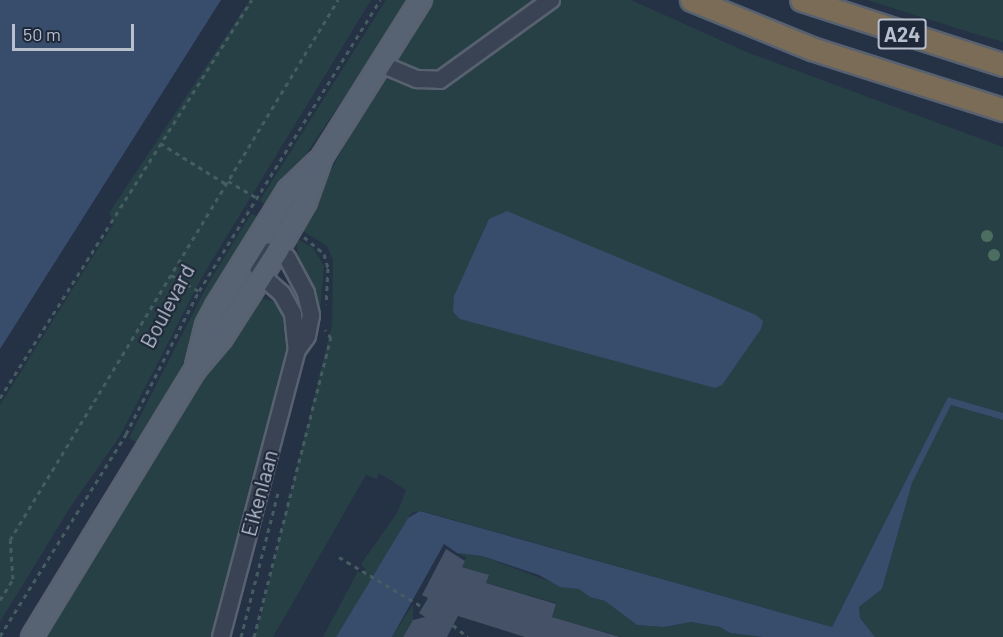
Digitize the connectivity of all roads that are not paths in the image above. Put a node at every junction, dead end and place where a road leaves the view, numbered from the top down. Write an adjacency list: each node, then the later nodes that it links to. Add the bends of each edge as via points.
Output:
1 (421, 0): 5 (main road, Boulevard)
2 (551, 0): 5 (street, via 440,80 417,79)
3 (692, 0): 7 (highway, A24, via 812,49)
4 (802, 0): 6 (highway, A24)
5 (381, 64): 8 (main road, Boulevard)
6 (1003, 65)
7 (1003, 110)
8 (322, 157): 9 (main road, Boulevard, via 288,190); 10 (main road, Boulevard, via 306,202)
9 (250, 251): 10 (street); 11 (street, Eikenlaan); 13 (main road, Boulevard, via 206,325)
10 (278, 252): 11 (main road, Boulevard); 12 (street, Eikenlaan, via 293,266 310,306 307,336)
11 (262, 276): 12 (street, Eikenlaan, via 282,294 292,314); 13 (main road, Boulevard, via 222,338)
12 (297, 350): 15 (street, Eikenlaan)
13 (195, 370): 14 (main road, Boulevard)
14 (32, 637)
15 (221, 637)

